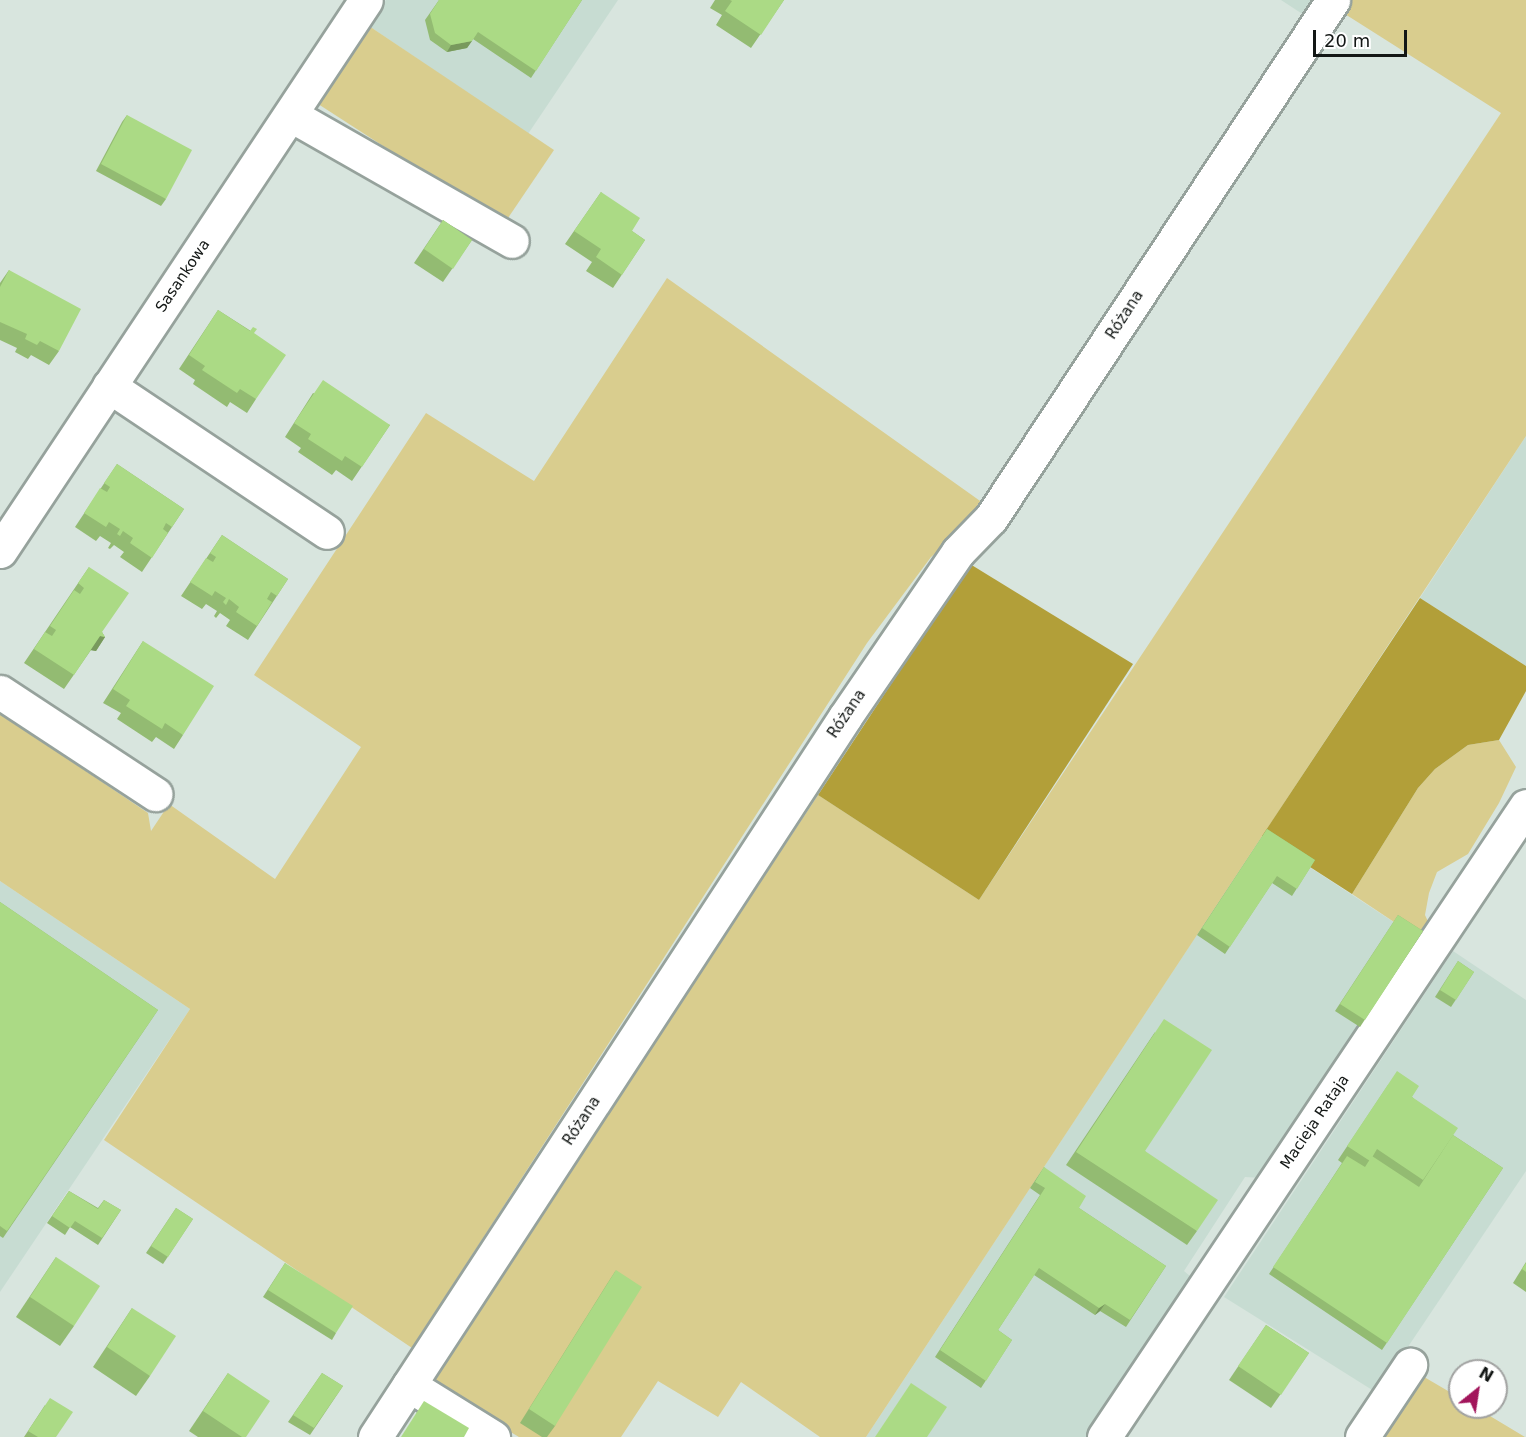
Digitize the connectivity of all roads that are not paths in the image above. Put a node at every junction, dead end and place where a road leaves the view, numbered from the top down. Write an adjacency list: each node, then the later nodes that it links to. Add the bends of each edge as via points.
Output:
1 (366, 0): 3 (street, Sasankowa)
2 (1333, 0): 12 (street, Różana, via 991,518 958,552 845,717)
3 (291, 116): 4 (street); 5 (street, Sasankowa)
4 (512, 241)
5 (109, 386): 6 (street); 7 (street, Sasankowa)
6 (327, 532)
7 (0, 551)
8 (0, 692): 9 (street)
9 (155, 794)
10 (1526, 806): 15 (street, Macieja Rataja)
11 (1410, 1365): 16 (street)
12 (409, 1385): 13 (street, Różana); 14 (street)
13 (375, 1437)
14 (493, 1437)
15 (1104, 1437)
16 (1362, 1437)

